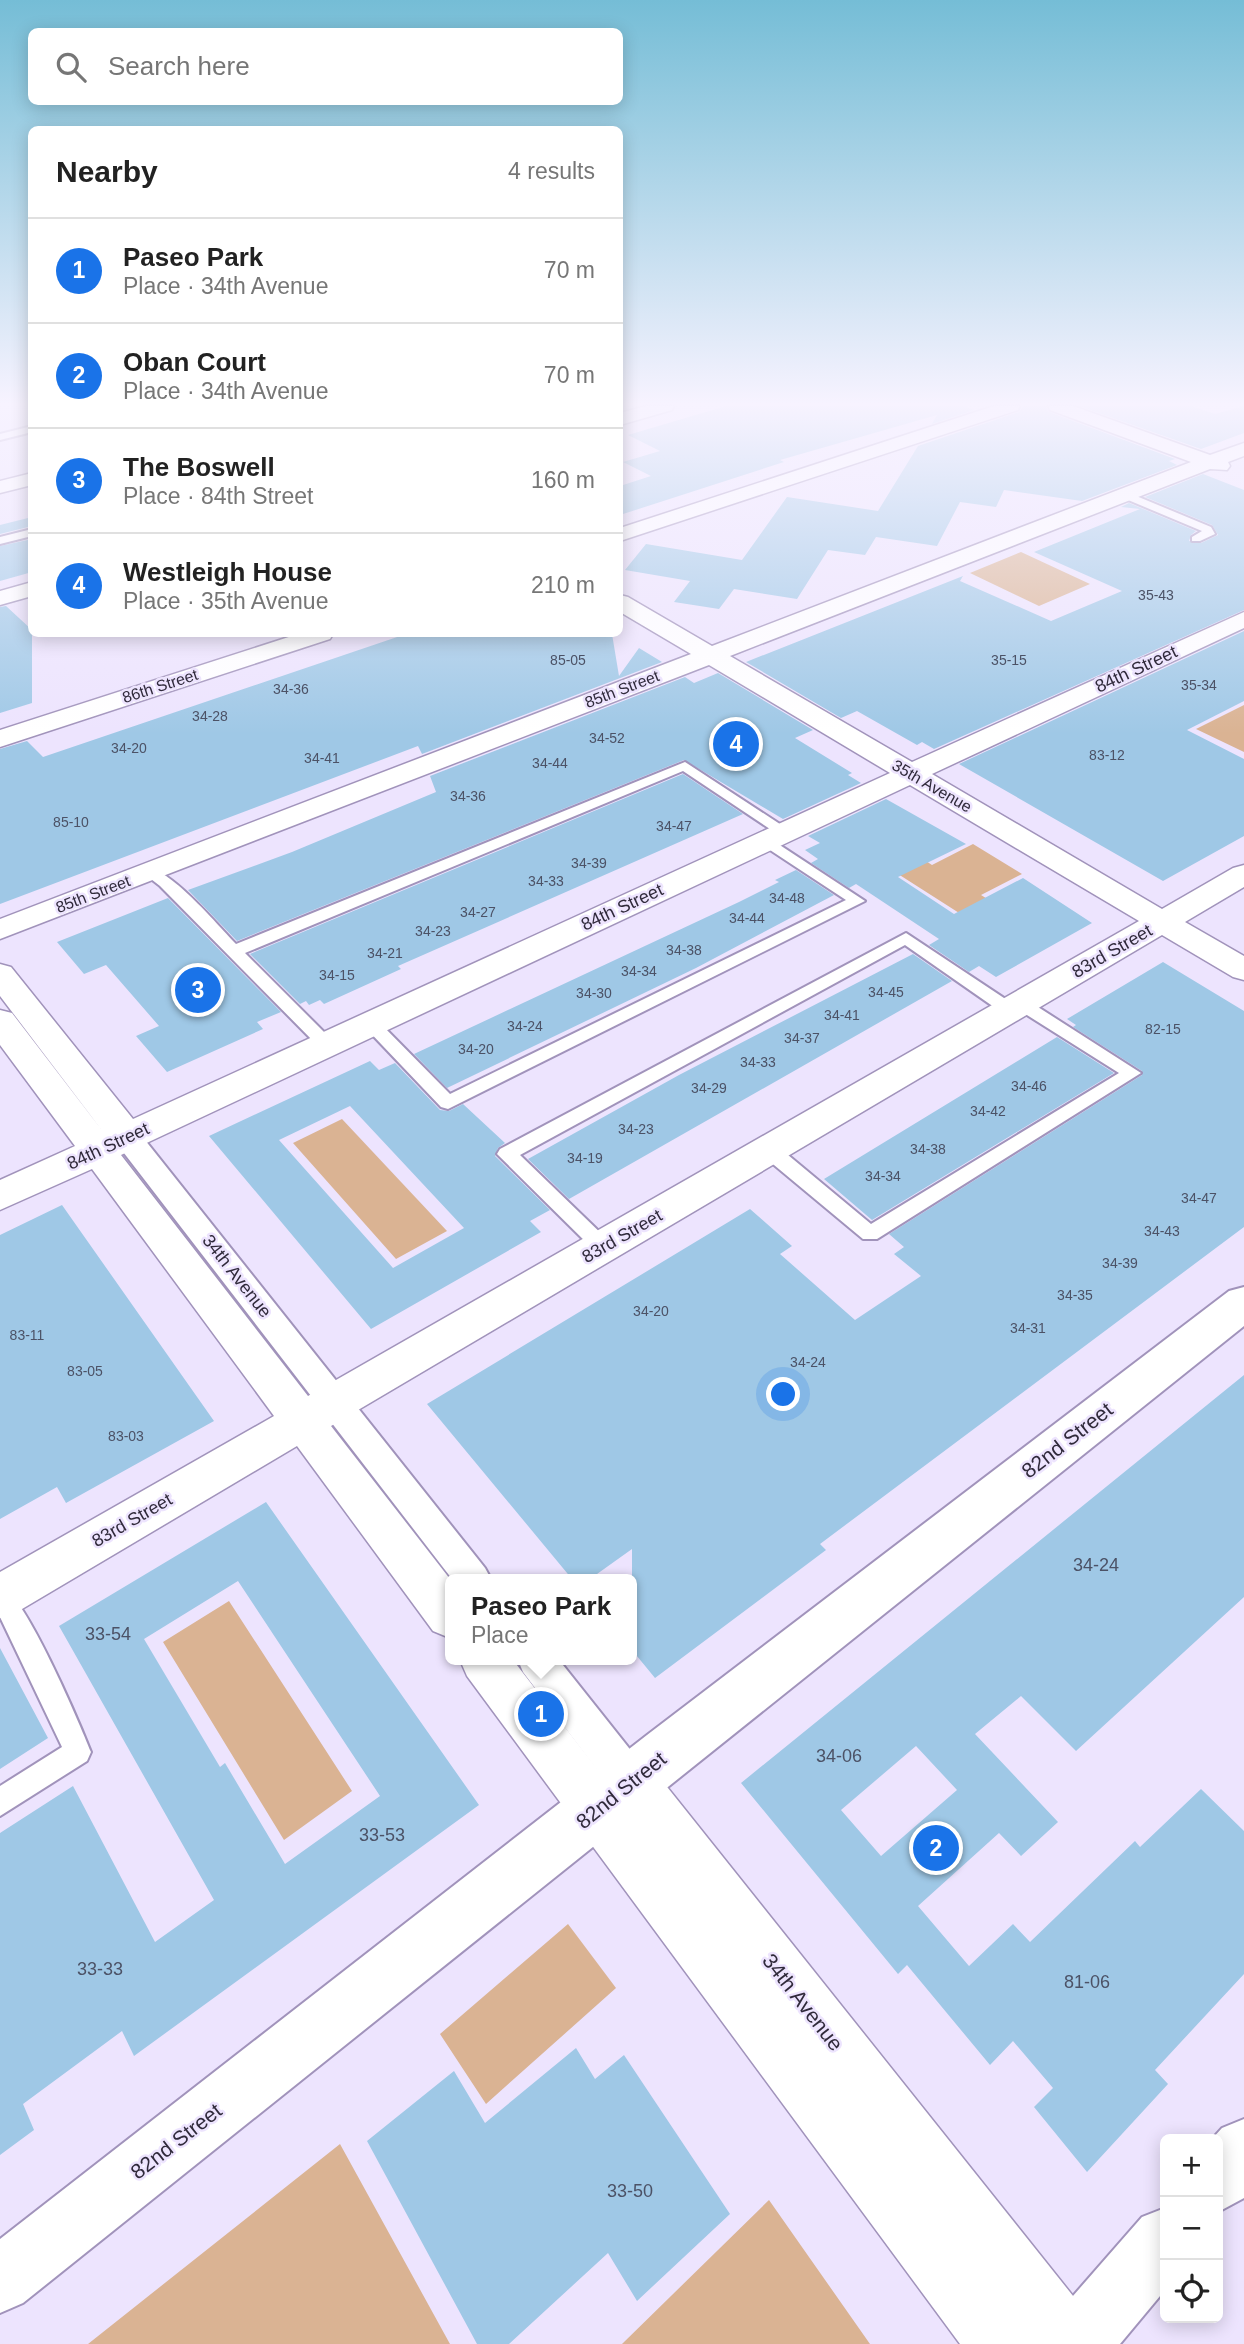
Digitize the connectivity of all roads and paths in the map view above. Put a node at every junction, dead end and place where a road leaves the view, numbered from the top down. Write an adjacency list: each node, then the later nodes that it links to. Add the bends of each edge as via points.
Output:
1 (679, 515): 5 (street)
2 (1072, 515): 13 (street, 85th Street)
3 (1173, 515): 6 (lane, via 1209,531)
4 (28, 533): 7 (lane)
5 (623, 534)
6 (1196, 539)
7 (0, 541)
8 (28, 590): 9 (street)
9 (0, 598)
10 (623, 604): 13 (street, 35th Avenue)
11 (1244, 619): 15 (street, 84th Street)
12 (312, 637): 14 (street, 86th Street)
13 (710, 656): 15 (street, 35th Avenue); 17 (street, 85th Street)
14 (0, 739)
15 (911, 773): 16 (street, 84th Street); 19 (street, 35th Avenue)
16 (775, 836): 21 (lane, via 685,765); 26 (street, 84th Street); 26 (lane, via 857,901 448,1103)
17 (150, 872): 20 (street, 85th Street); 21 (lane)
18 (1244, 874): 19 (street, 83rd Street)
19 (1162, 922): 22 (street, 35th Avenue); 24 (street, 83rd Street)
20 (0, 930)
21 (235, 951): 27 (lane)
22 (1244, 970)
23 (0, 974): 28 (street, 34th Avenue)
24 (1015, 1007): 29 (street, 83rd Street); 29 (lane, via 1132,1073 870,1234); 31 (lane, via 906,938 507,1154)
25 (0, 1021): 28 (street, 34th Avenue)
26 (371, 1024): 27 (street, 84th Street)
27 (327, 1045): 28 (street, 84th Street)
28 (112, 1144): 30 (street, 84th Street); 33 (street, 34th Avenue)
29 (769, 1150): 31 (street, 83rd Street)
30 (0, 1196)
31 (603, 1247): 33 (street, 83rd Street)
32 (1244, 1303): 39 (street, 82nd Street)
33 (318, 1411): 34 (street, 34th Avenue); 35 (street, 83rd Street); 36 (street, 34th Avenue)
34 (468, 1574)
35 (1, 1597): 40 (lane, via 20,1627 78,1752)
36 (445, 1608)
37 (489, 1665): 39 (street, 34th Avenue)
38 (539, 1665): 39 (street, 34th Avenue)
39 (614, 1795): 44 (street, 82nd Street); 45 (street, 34th Avenue); 46 (street, 34th Avenue)
40 (0, 1802)
41 (1244, 2150): 42 (street)
42 (1223, 2174)
43 (1160, 2246): 47 (street)
44 (0, 2280)
45 (1000, 2344)
46 (1070, 2344)
47 (1076, 2344)

